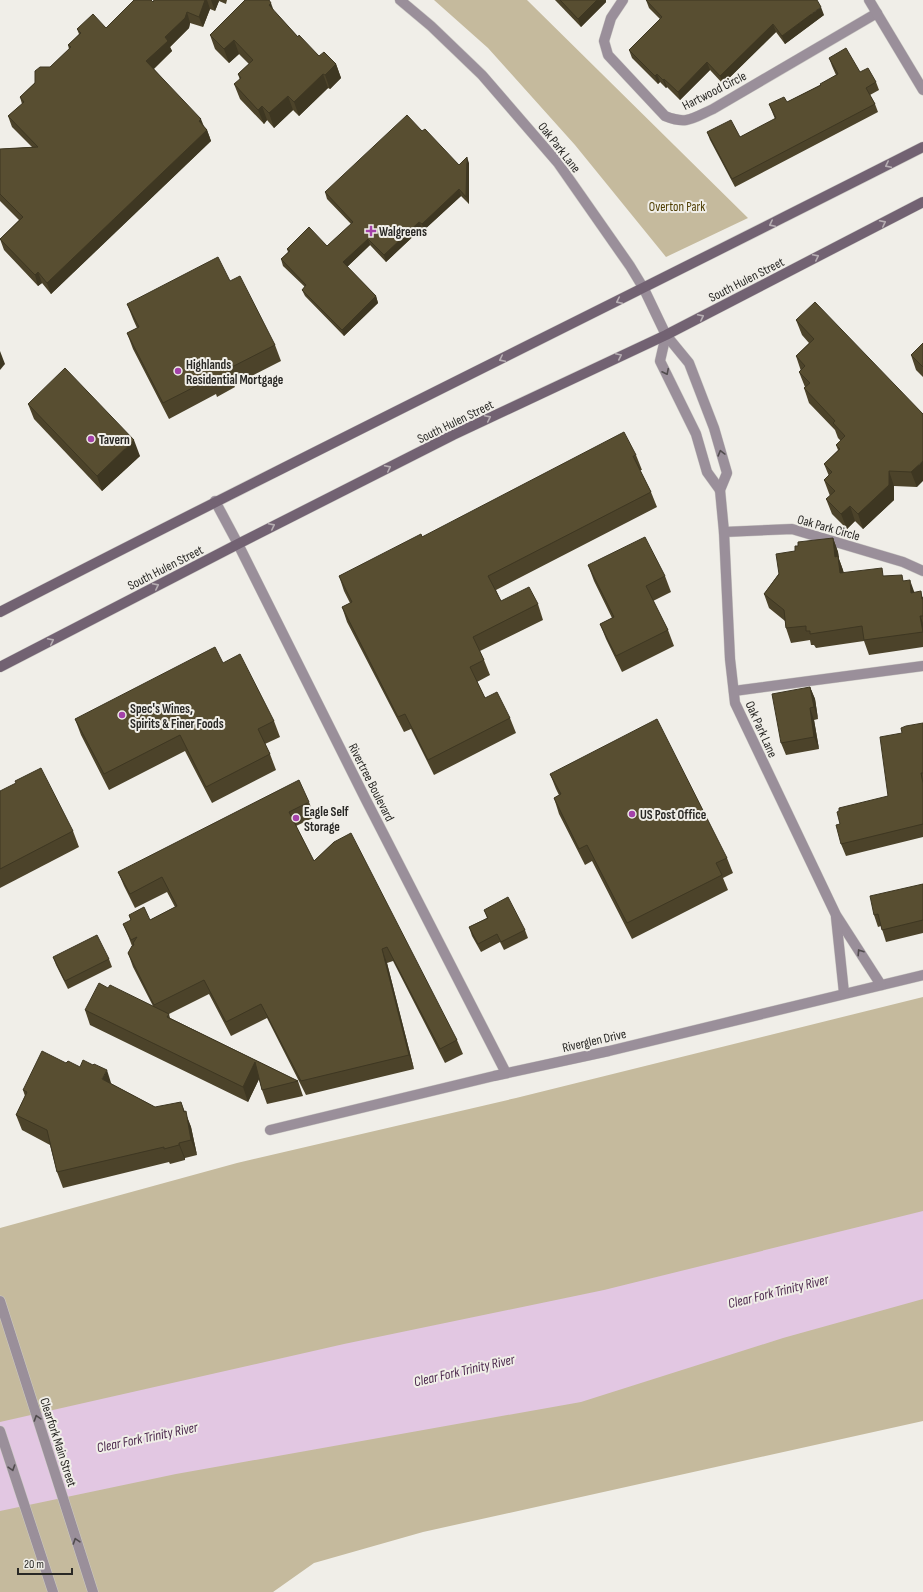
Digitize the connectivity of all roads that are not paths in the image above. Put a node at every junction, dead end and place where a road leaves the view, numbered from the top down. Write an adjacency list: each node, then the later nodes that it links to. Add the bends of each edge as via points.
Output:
1 (400, 0): 9 (street, Oak Park Lane, via 482,75 544,145 623,255)
2 (623, 0): 4 (street, Hartwood Circle, via 611,18 604,41 608,55 665,116 676,121 688,121 713,109)
3 (869, 0): 4 (street)
4 (877, 13): 5 (street)
5 (921, 79): 6 (street)
6 (923, 90)
7 (923, 147): 9 (main road, one-way to 9)
8 (923, 202): 10 (main road, South Hulen Street, one-way to 8)
9 (644, 289): 10 (street, Oak Park Lane); 12 (main road, one-way to 12)
10 (666, 335): 11 (street, one-way to 11, via 660,361 696,434 707,472); 11 (street, Oak Park Lane, one-way to 10, via 727,473 714,428 690,363); 14 (main road, South Hulen Street, one-way to 10, via 453,435)
11 (720, 490): 13 (street, Oak Park Lane)
12 (215, 501): 14 (street, Rivertree Boulevard); 16 (main road)
13 (724, 532): 15 (street, Oak Park Circle, via 792,529 903,562); 19 (street, Oak Park Lane)
14 (238, 544): 18 (main road, South Hulen Street, one-way to 14); 24 (street, Rivertree Boulevard)
15 (923, 571)
16 (0, 612)
17 (923, 666): 19 (street)
18 (0, 667)
19 (734, 691): 20 (street, Oak Park Lane, via 740,716)
20 (836, 915): 22 (street, Oak Park Lane, one-way to 20); 23 (street, Oak Park Lane)
21 (923, 975): 22 (street, Riverglen Drive)
22 (881, 984): 23 (street, Riverglen Drive)
23 (844, 993): 24 (street, Riverglen Drive, via 609,1051)
24 (506, 1073): 25 (street, Riverglen Drive)
25 (270, 1130)
26 (0, 1301): 29 (street, Clearfork Main Street, one-way to 26)
27 (0, 1431): 28 (street, one-way to 28)
28 (53, 1592)
29 (92, 1592)

